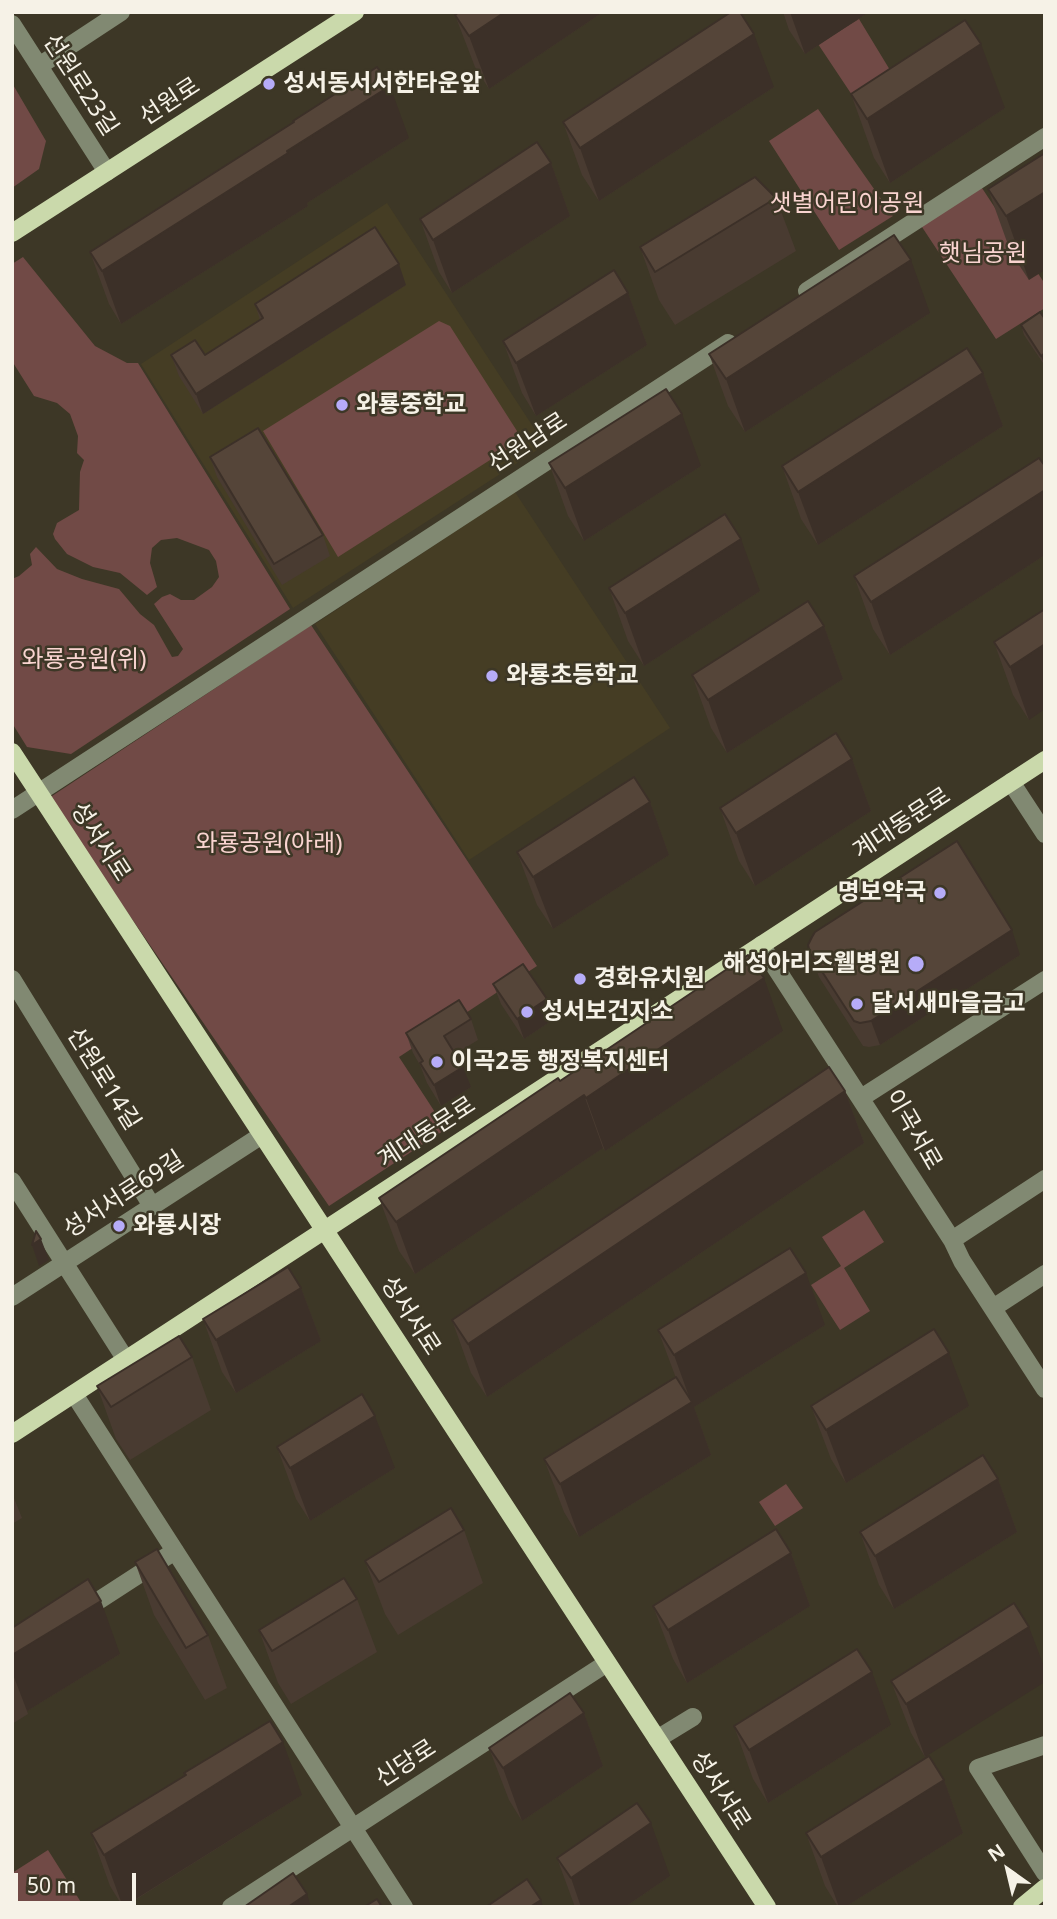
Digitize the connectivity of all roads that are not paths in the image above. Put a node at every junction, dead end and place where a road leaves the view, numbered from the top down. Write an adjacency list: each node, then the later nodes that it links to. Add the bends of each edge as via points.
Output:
1 (121, 12): 4 (street)
2 (355, 12): 6 (main road, 선원로)
3 (12, 24): 4 (street, 선원로23길)
4 (39, 66): 6 (street, 선원로23길)
5 (1045, 136): 8 (street)
6 (107, 172): 7 (main road, 선원로)
7 (12, 233)
8 (788, 303)
9 (743, 333): 13 (street, 선원남로)
10 (12, 752): 13 (main road, 성서서로)
11 (1045, 760): 12 (main road, 계대동문로)
12 (1011, 782): 15 (street); 16 (main road, 계대동문로)
13 (38, 792): 14 (street, 선원남로); 20 (main road, 성서서로)
14 (12, 810)
15 (1045, 834)
16 (761, 944): 19 (street); 24 (main road, 계대동문로)
17 (12, 979): 23 (street, 선원로14길)
18 (1045, 980): 19 (street, 이곡서로)
19 (861, 1098): 25 (street, 이곡서로)
20 (262, 1135): 23 (street, 성서서로69길); 24 (main road, 성서서로)
21 (1045, 1179): 25 (street)
22 (12, 1181): 26 (street)
23 (152, 1206): 26 (street, 성서서로69길)
24 (324, 1230): 30 (main road, 계대동문로); 36 (main road, 성서서로)
25 (952, 1240): 29 (street, 이곡서로)
26 (64, 1263): 28 (street, 성서서로69길); 30 (street)
27 (1045, 1274): 29 (street)
28 (12, 1297)
29 (993, 1308): 31 (street, 이곡서로)
30 (126, 1360): 32 (main road, 계대동문로)
31 (1044, 1387)
32 (74, 1394): 33 (main road, 계대동문로); 34 (street)
33 (12, 1434)
34 (175, 1551): 35 (street); 40 (street)
35 (71, 1619)
36 (607, 1663): 38 (main road, 성서서로); 40 (street, 신당로)
37 (693, 1717): 38 (street)
38 (657, 1739): 45 (main road, 성서서로)
39 (1045, 1745): 41 (street, via 978,1768)
40 (354, 1828): 43 (street, 신당로); 44 (street)
41 (1045, 1873)
42 (1045, 1888): 46 (main road)
43 (231, 1907)
44 (404, 1907)
45 (767, 1907)
46 (1022, 1907)

